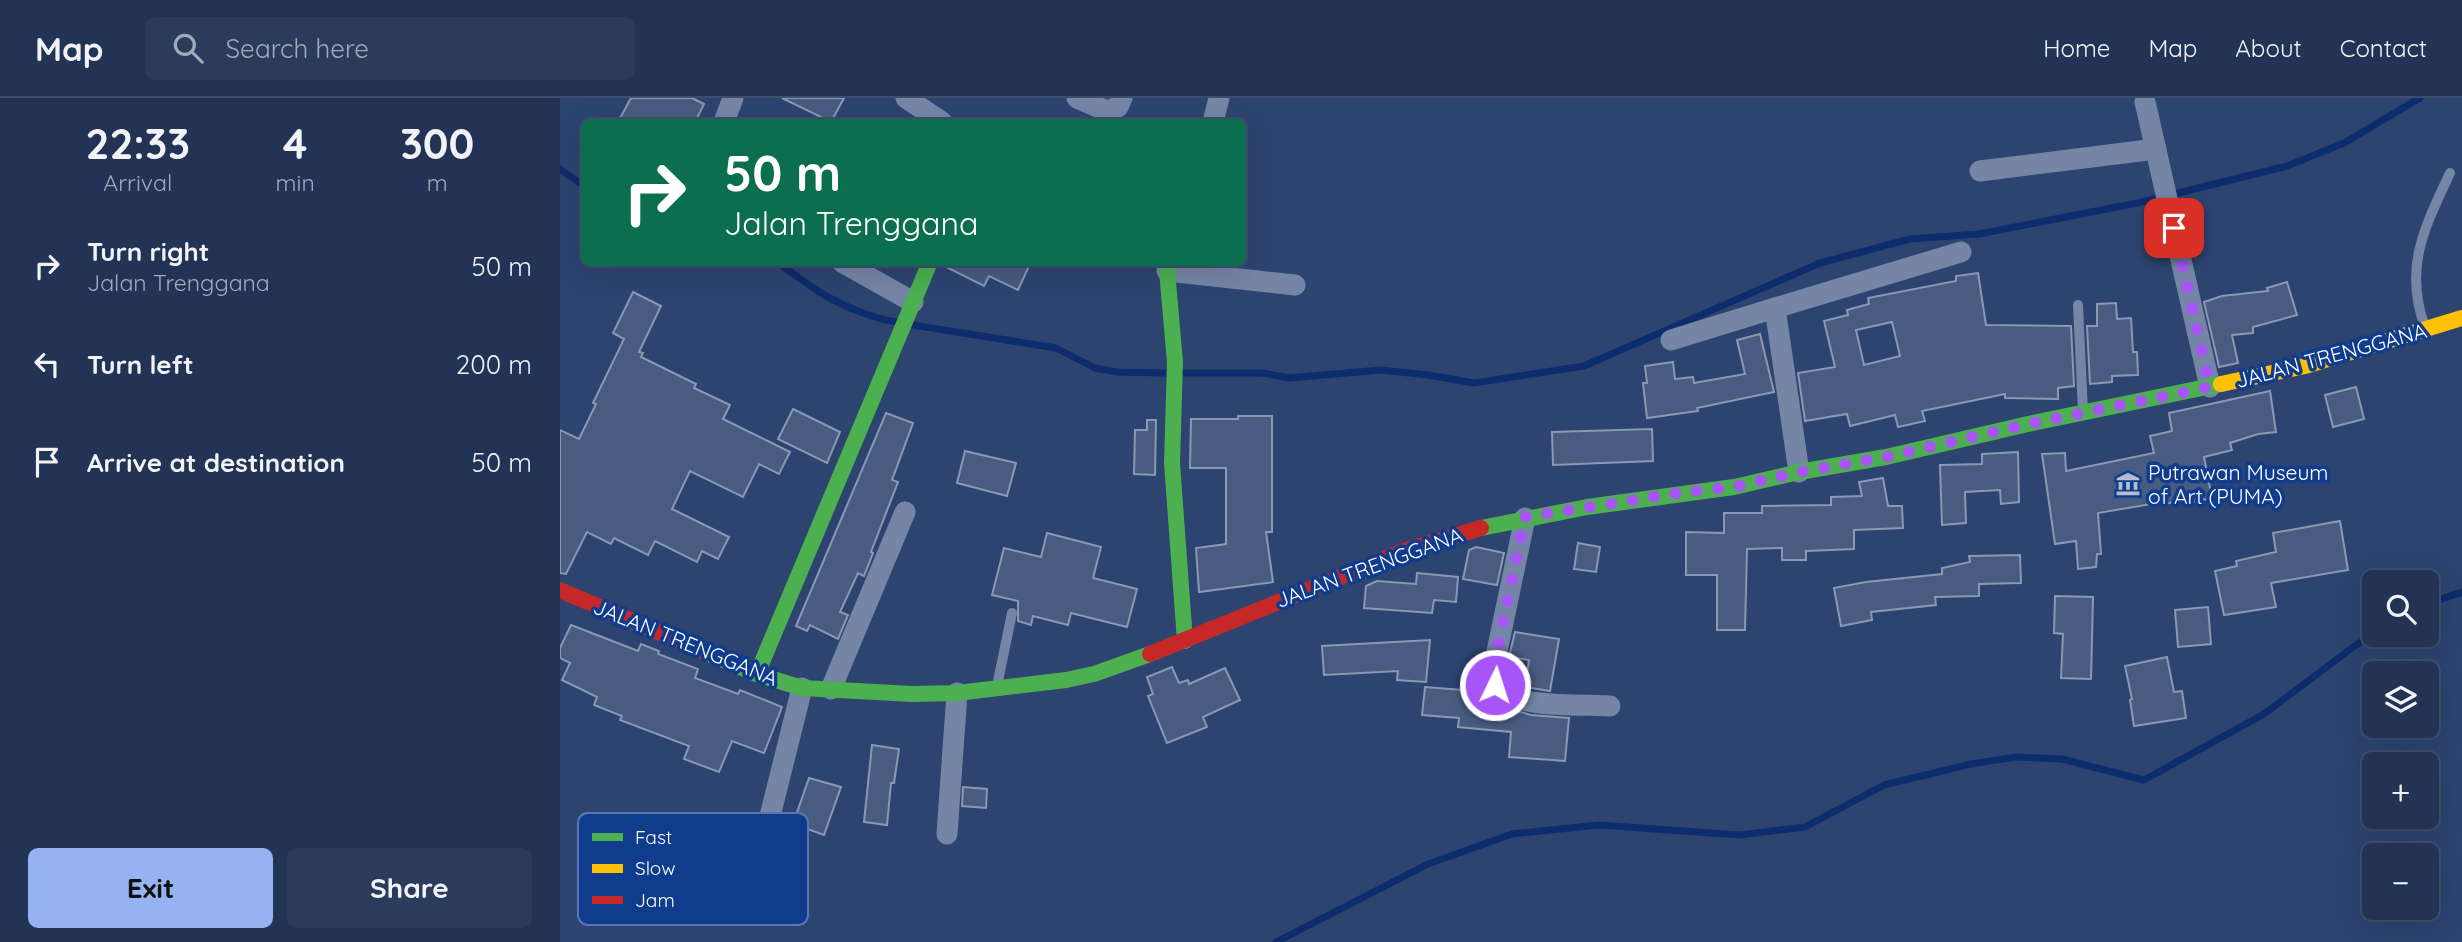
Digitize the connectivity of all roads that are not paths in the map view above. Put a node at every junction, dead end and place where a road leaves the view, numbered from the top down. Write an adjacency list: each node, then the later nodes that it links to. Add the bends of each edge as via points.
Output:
1 (733, 98): 7 (street)
2 (906, 98): 8 (street)
3 (1077, 98): 4 (street, via 1107,111 1118,107)
4 (1122, 98)
5 (1219, 98): 9 (street)
6 (2145, 102): 10 (street)
7 (725, 119)
8 (938, 119)
9 (1214, 119)
10 (2156, 149): 11 (street); 24 (street)
11 (1980, 171)
12 (2450, 173): 22 (lane, via 2428,220 2418,256 2415,285)
13 (1961, 252): 20 (street)
14 (849, 266): 18 (street)
15 (928, 266): 18 (main road)
16 (1168, 267): 17 (street); 31 (main road, via 1175,362 1172,463)
17 (1295, 285)
18 (913, 302): 32 (main road)
19 (2078, 304): 25 (lane)
20 (1775, 308): 23 (street); 26 (street)
21 (2462, 318): 22 (main road, JALAN TRENGGANA)
22 (2426, 329): 24 (main road, JALAN TRENGGANA, via 2359,351)
23 (1671, 340)
24 (2210, 387): 25 (main road, JALAN TRENGGANA)
25 (2083, 414): 26 (main road, JALAN TRENGGANA)
26 (1799, 472): 28 (main road, JALAN TRENGGANA, via 1734,487)
27 (905, 512): 34 (street)
28 (1525, 517): 31 (main road, JALAN TRENGGANA, via 1405,551); 37 (street, via 1492,675 1495,685 1522,701)
29 (560, 590): 32 (main road, JALAN TRENGGANA)
30 (1012, 613): 35 (lane)
31 (1185, 640): 35 (main road, JALAN TRENGGANA, via 1094,674)
32 (757, 674): 33 (main road, JALAN TRENGGANA)
33 (802, 688): 34 (main road, JALAN TRENGGANA); 38 (street)
34 (831, 689): 36 (main road, JALAN TRENGGANA)
35 (996, 689): 36 (main road, JALAN TRENGGANA)
36 (957, 693): 39 (street)
37 (1610, 705)
38 (771, 813)
39 (947, 834)

